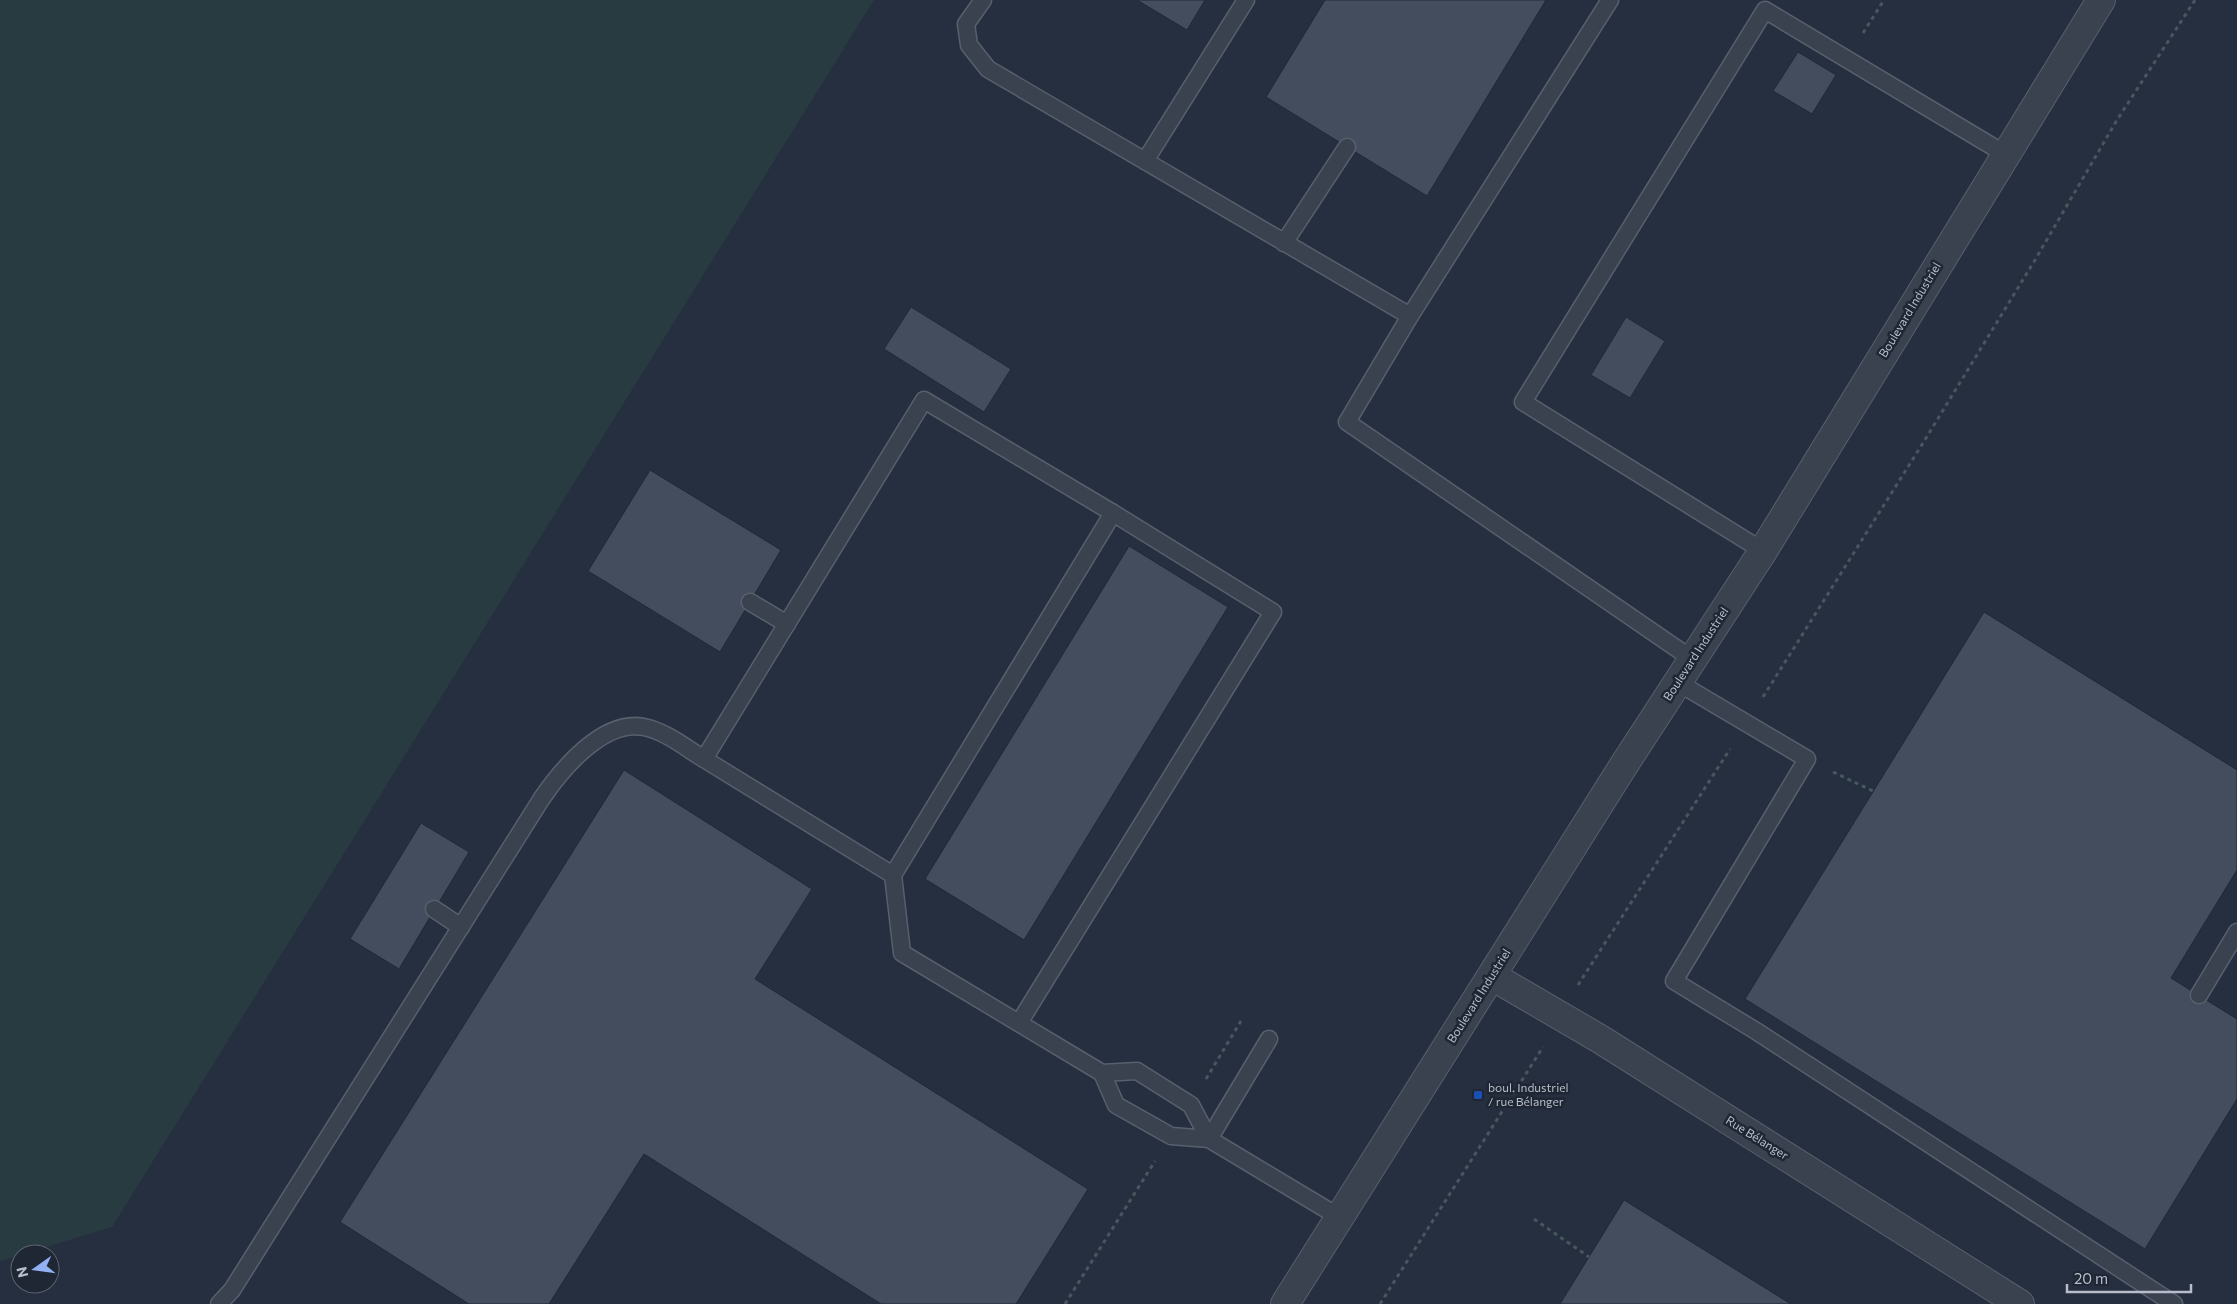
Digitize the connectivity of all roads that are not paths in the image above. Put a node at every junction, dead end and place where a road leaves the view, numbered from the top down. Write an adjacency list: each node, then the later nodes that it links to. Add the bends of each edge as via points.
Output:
1 (983, 0): 7 (lane, via 966,24 969,45 988,68)
2 (1246, 0): 7 (lane)
3 (1610, 0): 9 (lane)
4 (2102, 0): 6 (street, Boulevard Industriel)
5 (1347, 147): 8 (lane)
6 (2005, 154): 11 (street, Boulevard Industriel); 11 (lane, via 1765,10 1523,402)
7 (1145, 161): 8 (lane)
8 (1284, 243): 9 (lane)
9 (1410, 316): 14 (lane, via 1347,422)
10 (1113, 513): 13 (lane, via 924,400); 17 (lane); 23 (lane, via 1273,612)
11 (1763, 551): 14 (street, Boulevard Industriel)
12 (750, 602): 13 (lane)
13 (788, 624): 16 (lane)
14 (1692, 659): 15 (street, Boulevard Industriel)
15 (1677, 682): 21 (street, Boulevard Industriel); 31 (lane, via 1808,759 1674,981)
16 (704, 759): 17 (lane); 19 (lane, via 658,731 643,726 612,731 595,742 573,758 556,777)
17 (893, 875): 23 (lane, via 902,953)
18 (434, 909): 19 (lane)
19 (461, 926): 28 (lane, via 232,1290)
20 (2237, 932): 22 (lane)
21 (1492, 976): 27 (street, Boulevard Industriel); 30 (street, Rue Bélanger, via 1584,1030)
22 (2199, 995)
23 (1019, 1023): 25 (lane)
24 (1269, 1039): 26 (lane)
25 (1102, 1073): 26 (lane, via 1116,1105 1171,1136); 26 (lane, via 1137,1071 1191,1105)
26 (1209, 1139): 27 (lane)
27 (1339, 1217): 29 (street, Boulevard Industriel)
28 (219, 1304)
29 (1285, 1304)
30 (2020, 1304)
31 (2174, 1304)

